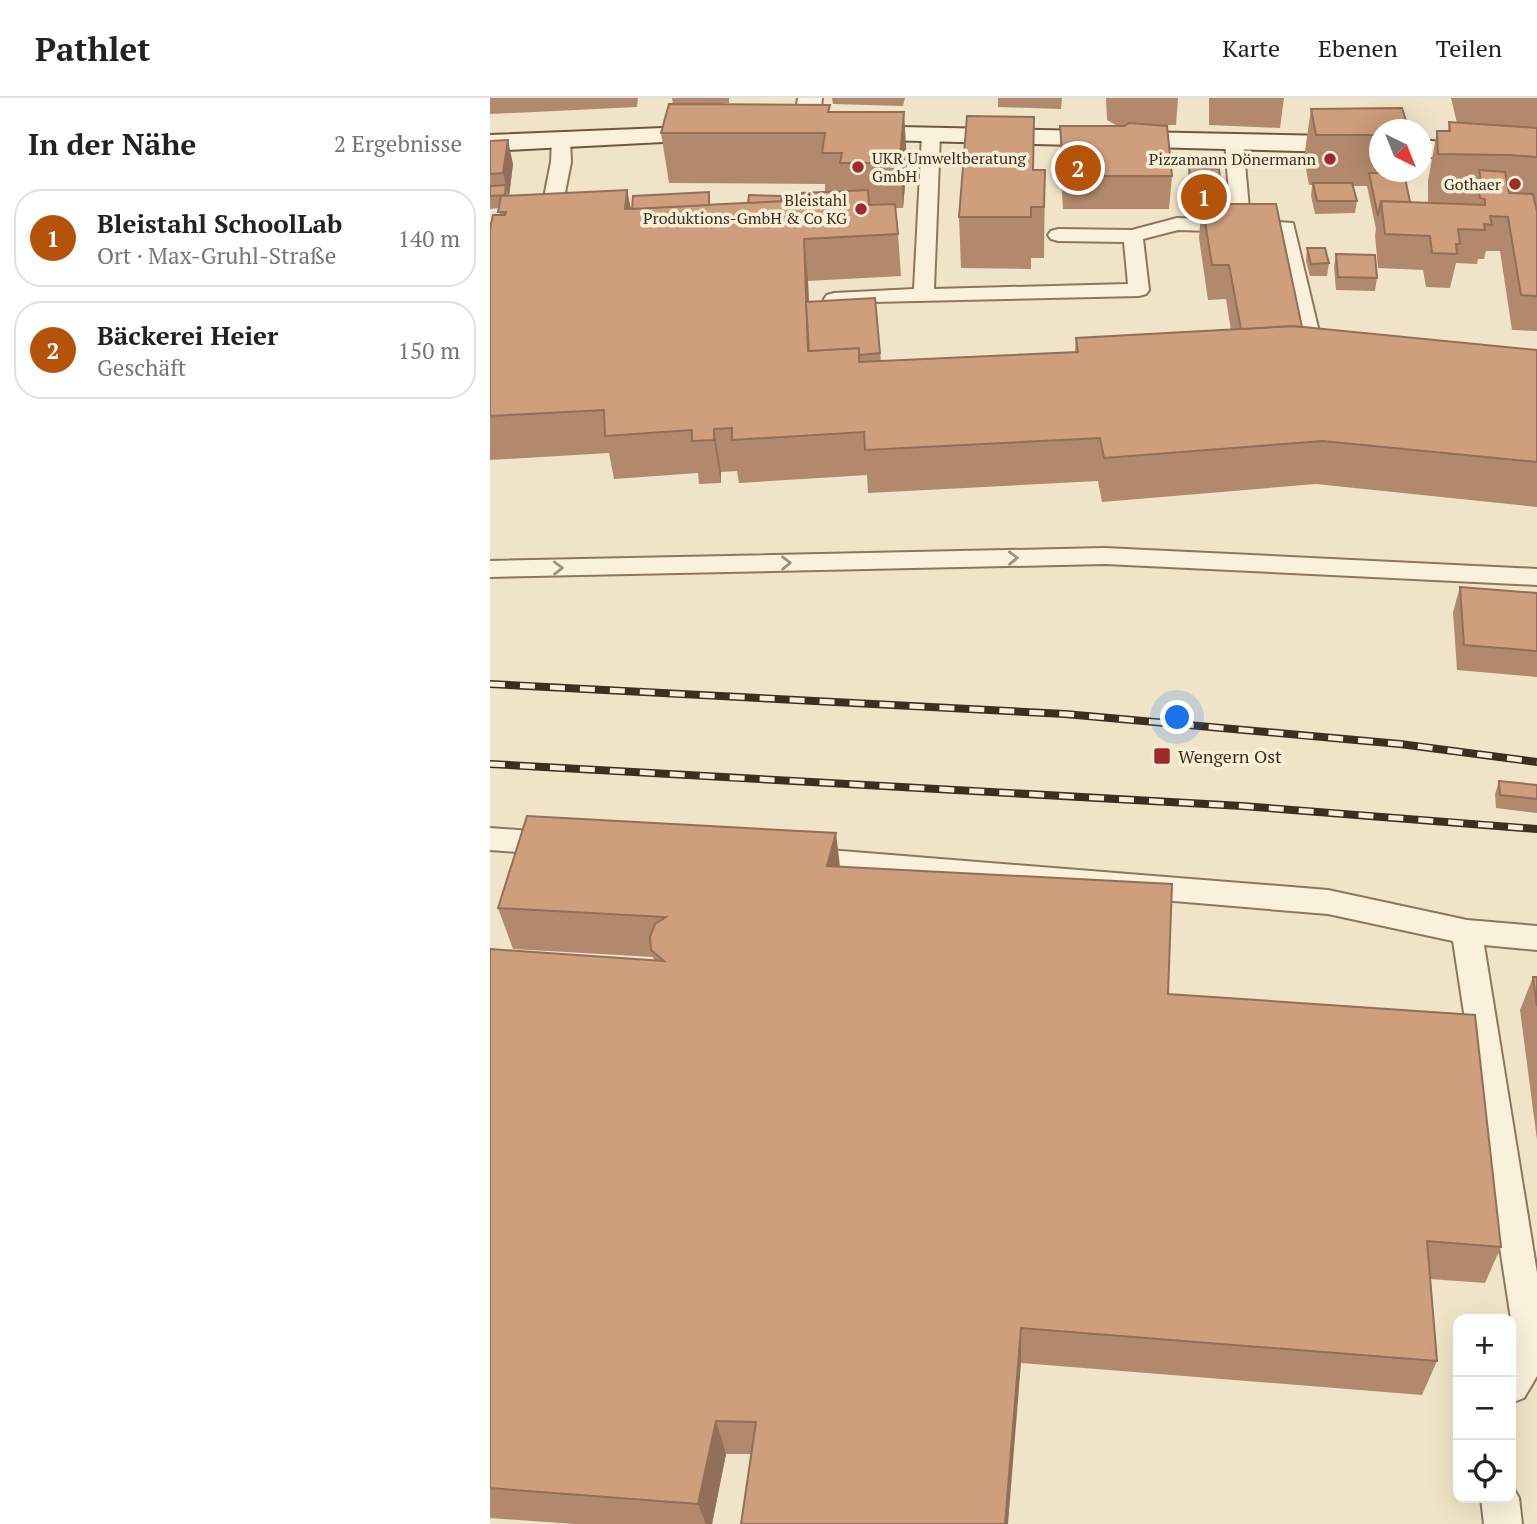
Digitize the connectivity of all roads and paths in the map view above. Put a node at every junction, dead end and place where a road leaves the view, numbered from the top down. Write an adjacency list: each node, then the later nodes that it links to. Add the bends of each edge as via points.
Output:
1 (810, 98): 2 (main road)
2 (806, 133): 4 (main road); 5 (main road)
3 (741, 134): 6 (main road)
4 (780, 134)
5 (931, 135): 7 (main road); 18 (lane, via 918,226)
6 (561, 140): 8 (main road); 13 (lane)
7 (1234, 141): 9 (main road); 12 (lane)
8 (490, 143)
9 (1369, 145)
10 (1432, 149): 11 (main road)
11 (1537, 160)
12 (1241, 226): 17 (lane, via 1177,224); 20 (lane, via 1286,227 1310,341)
13 (548, 228): 14 (lane); 15 (lane)
14 (575, 228)
15 (525, 230)
16 (1058, 235): 17 (lane)
17 (1133, 236): 18 (lane, via 1139,290)
18 (924, 295): 19 (lane)
19 (834, 299)
20 (1348, 346)
21 (490, 569): 22 (lane, one-way to 22, via 1105,556)
22 (1537, 577)
23 (490, 839): 24 (lane)
24 (586, 845)
25 (777, 858): 26 (lane, via 1328,902)
26 (1467, 932): 27 (lane); 28 (lane, via 1532,1352)
27 (1537, 938)
28 (1516, 1378)
29 (1501, 1503): 30 (lane)
30 (1503, 1524)

